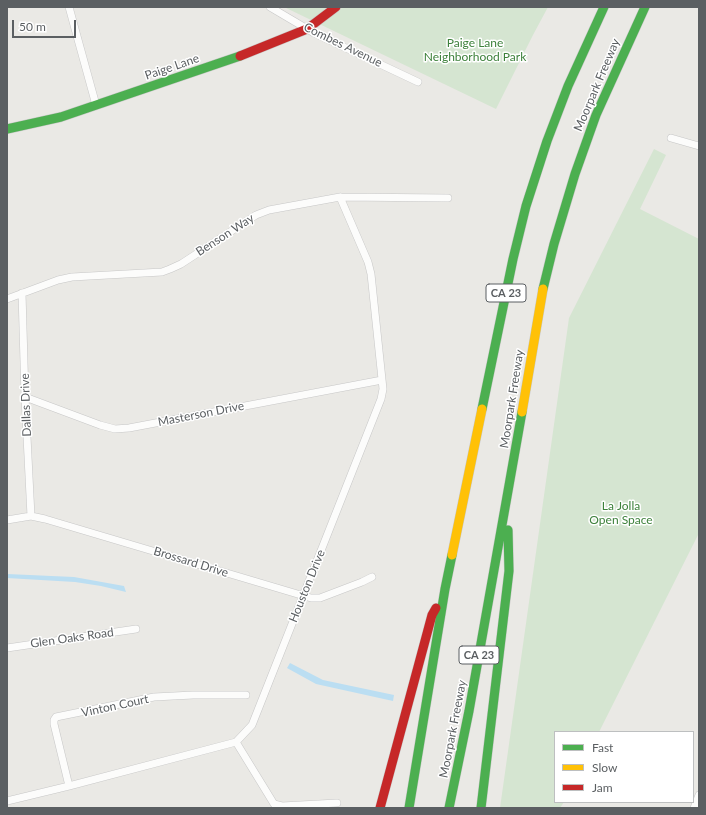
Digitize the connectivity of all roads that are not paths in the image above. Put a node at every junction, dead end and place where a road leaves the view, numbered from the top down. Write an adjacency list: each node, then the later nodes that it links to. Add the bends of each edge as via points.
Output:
1 (69, 7): 8 (street)
2 (270, 7): 6 (street, Combes Avenue)
3 (336, 7): 6 (main road, Paige Lane)
4 (604, 7): 22 (main road, Moorpark Freeway / CA 23, via 568,86 526,206)
5 (645, 7): 18 (main road, Moorpark Freeway / CA 23, via 596,115 554,244 541,298)
6 (307, 29): 7 (street, Combes Avenue); 8 (main road, Paige Lane, via 245,54)
7 (418, 82)
8 (96, 105): 9 (main road, Paige Lane, via 61,117)
9 (7, 130)
10 (671, 138): 11 (street)
11 (699, 146)
12 (340, 198): 13 (street, Benson Way); 14 (street, Benson Way, via 268,210 256,215 181,264 162,272 72,277); 16 (street, Houston Drive, via 371,274)
13 (448, 198)
14 (22, 293): 15 (street, Benson Way); 17 (street, Dallas Drive)
15 (7, 299)
16 (382, 380): 17 (street, Masterson Drive, via 115,429 100,426); 23 (street, Houston Drive, via 381,399)
17 (25, 397): 19 (street, Dallas Drive)
18 (507, 502): 34 (main road, Moorpark Freeway / CA 23); 35 (main road, via 509,571)
19 (31, 516): 20 (street, Brossard Drive); 23 (street, Brossard Drive)
20 (7, 520)
21 (372, 577): 23 (street, Brossard Drive, via 320,598)
22 (445, 589): 32 (main road, via 432,615); 33 (main road, Moorpark Freeway / CA 23)
23 (302, 596): 27 (street, Houston Drive, via 252,725)
24 (136, 629): 25 (street, Glen Oaks Road)
25 (7, 648)
26 (246, 695): 28 (street, Vinton Court, via 154,697 56,717 54,724)
27 (236, 742): 28 (street); 31 (street, via 274,804 282,806)
28 (69, 786): 30 (street)
29 (699, 795): 36 (street)
30 (7, 801)
31 (337, 803)
32 (380, 808)
33 (409, 808)
34 (449, 808)
35 (481, 808)
36 (694, 808)

